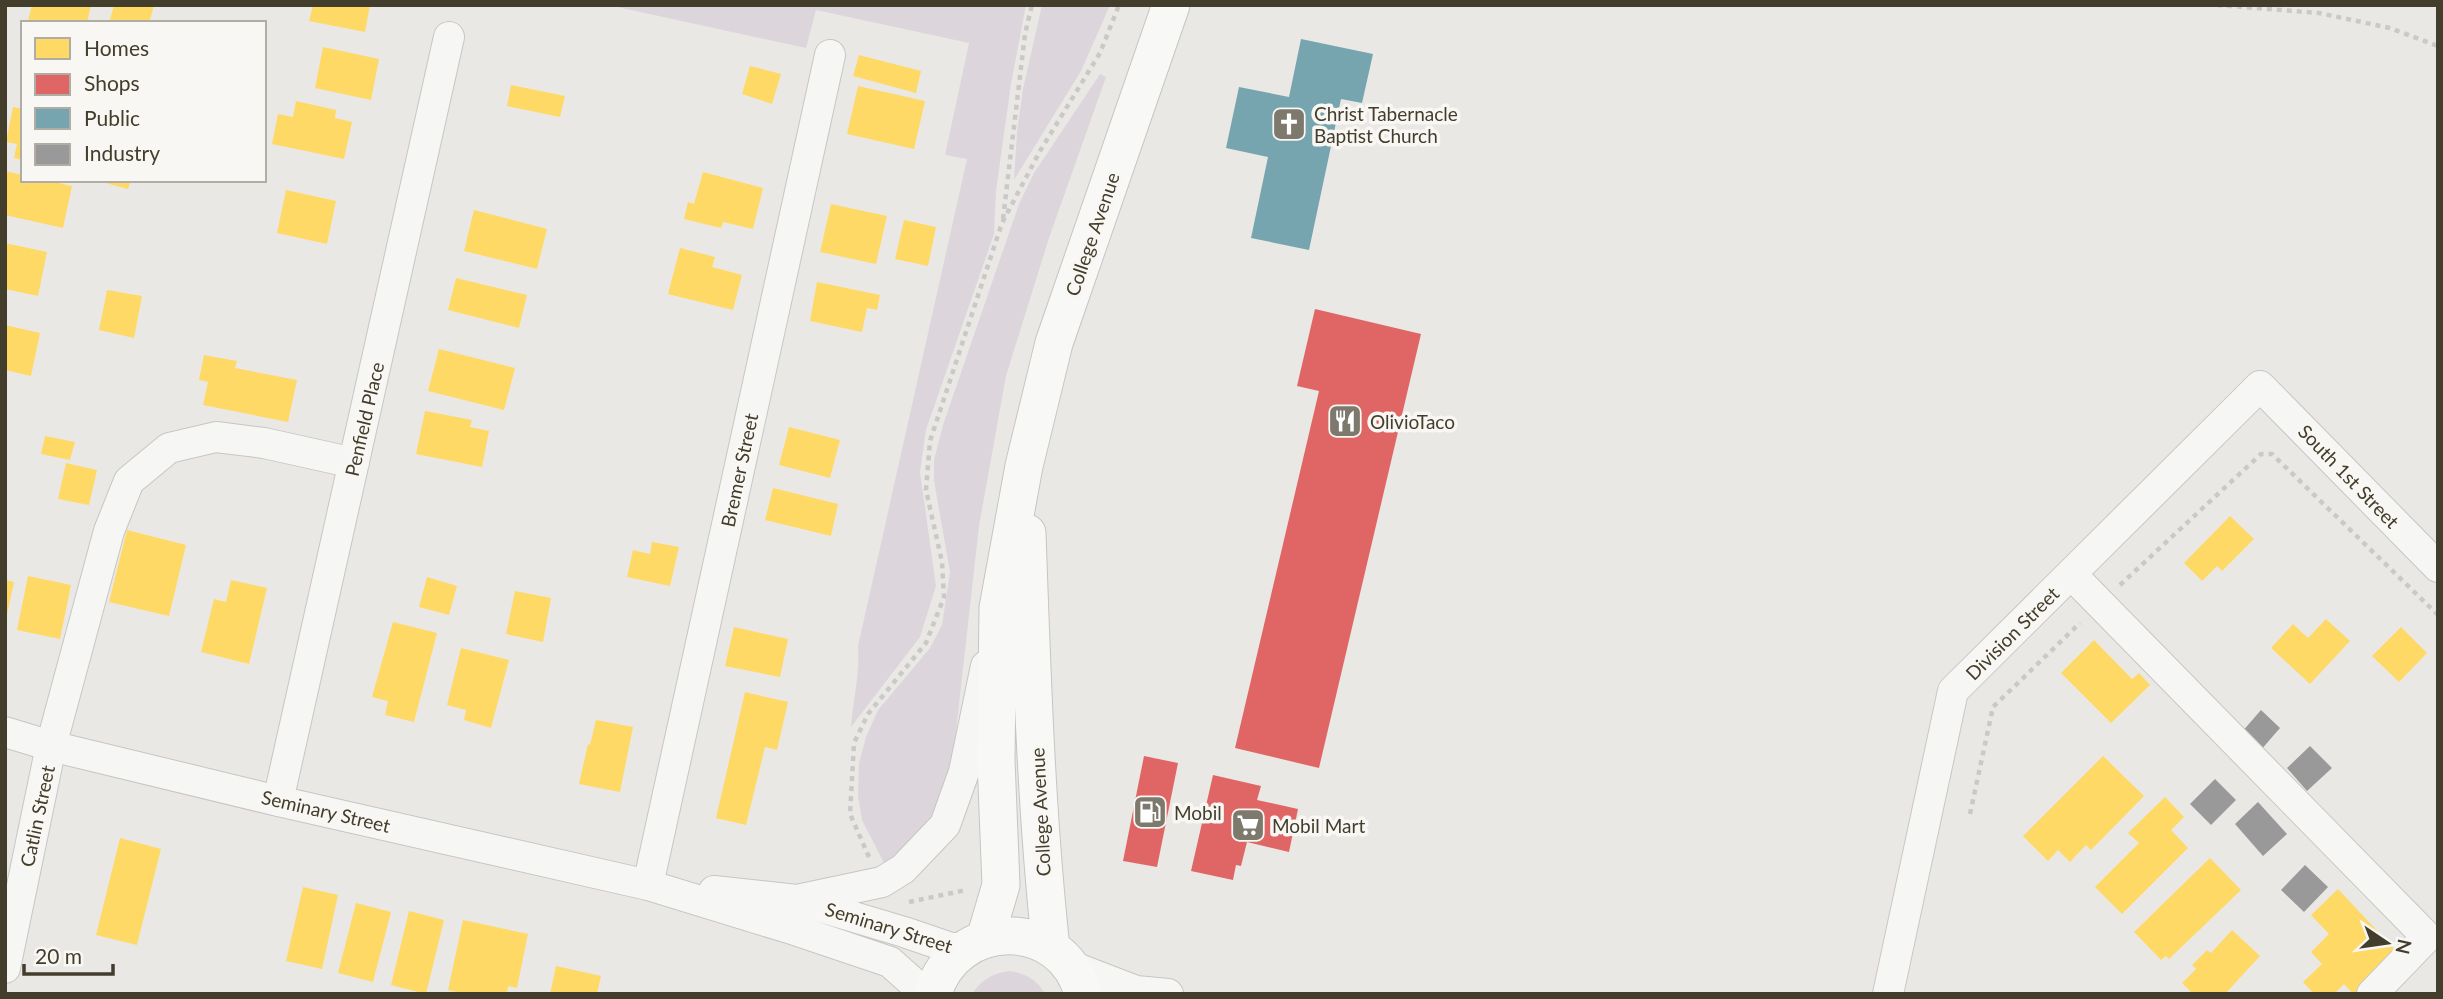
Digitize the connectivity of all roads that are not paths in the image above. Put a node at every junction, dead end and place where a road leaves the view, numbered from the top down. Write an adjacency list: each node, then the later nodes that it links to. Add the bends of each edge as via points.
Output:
1 (1171, 5): 6 (main road, College Avenue, via 1054,343)
2 (450, 37): 5 (street, Penfield Place)
3 (830, 55): 13 (street, Bremer Street)
4 (2260, 386): 7 (street, South 1st Street); 8 (street, Division Street)
5 (354, 464): 11 (street, Catlin Street, via 216,437 169,448 129,481 109,531); 12 (street, Penfield Place)
6 (1024, 466): 9 (main road, College Avenue); 17 (main road, College Avenue, via 1044,883)
7 (2438, 567)
8 (2071, 574): 21 (street, Division Street, via 1953,691); 22 (street, via 2427,937)
9 (998, 608): 14 (street, via 964,772 945,825 903,869 882,882); 15 (main road, College Avenue, via 996,760 1001,885)
10 (5, 732): 11 (street, Seminary Street)
11 (51, 746): 12 (street, Seminary Street); 16 (street, Catlin Street)
12 (278, 801): 13 (street, Seminary Street)
13 (648, 885): 14 (street, Seminary Street); 18 (street, Seminary Street, via 890,962)
14 (797, 900): 15 (street, Seminary Street, via 948,947)
15 (974, 944): 17 (main road, via 1008,935 1030,938); 19 (main road, College Avenue, via 948,963)
16 (5, 968)
17 (1068, 969): 20 (street, via 1136,991)
18 (920, 994)
19 (933, 994)
20 (1168, 994)
21 (1888, 994)
22 (2372, 994)

